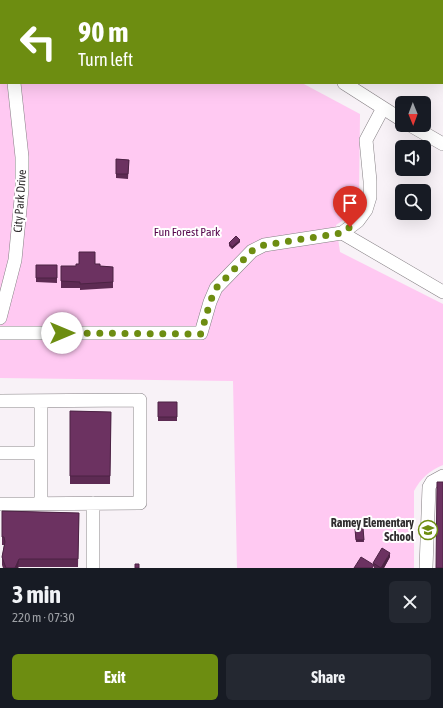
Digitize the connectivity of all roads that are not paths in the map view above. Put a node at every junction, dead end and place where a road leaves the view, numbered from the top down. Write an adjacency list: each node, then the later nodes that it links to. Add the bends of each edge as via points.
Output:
1 (14, 84): 9 (street, City Park Drive, via 22,157 22,190 15,260)
2 (346, 84): 3 (street)
3 (383, 108): 4 (street); 7 (street, via 366,140 370,182 370,197 366,210 358,221)
4 (395, 116)
5 (422, 132): 6 (street)
6 (443, 144)
7 (342, 233): 8 (street); 10 (street, via 264,245 252,251 216,288 201,334)
8 (443, 292)
9 (0, 318)
10 (0, 332)
11 (0, 401): 12 (street)
12 (41, 401): 14 (street); 16 (street, via 140,400 140,503)
13 (0, 453): 14 (street)
14 (41, 453): 18 (street)
15 (443, 476): 20 (street, via 432,482 429,487)
16 (93, 503): 18 (street); 19 (street)
17 (0, 504): 18 (street)
18 (41, 504)
19 (93, 568)
20 (426, 568)

